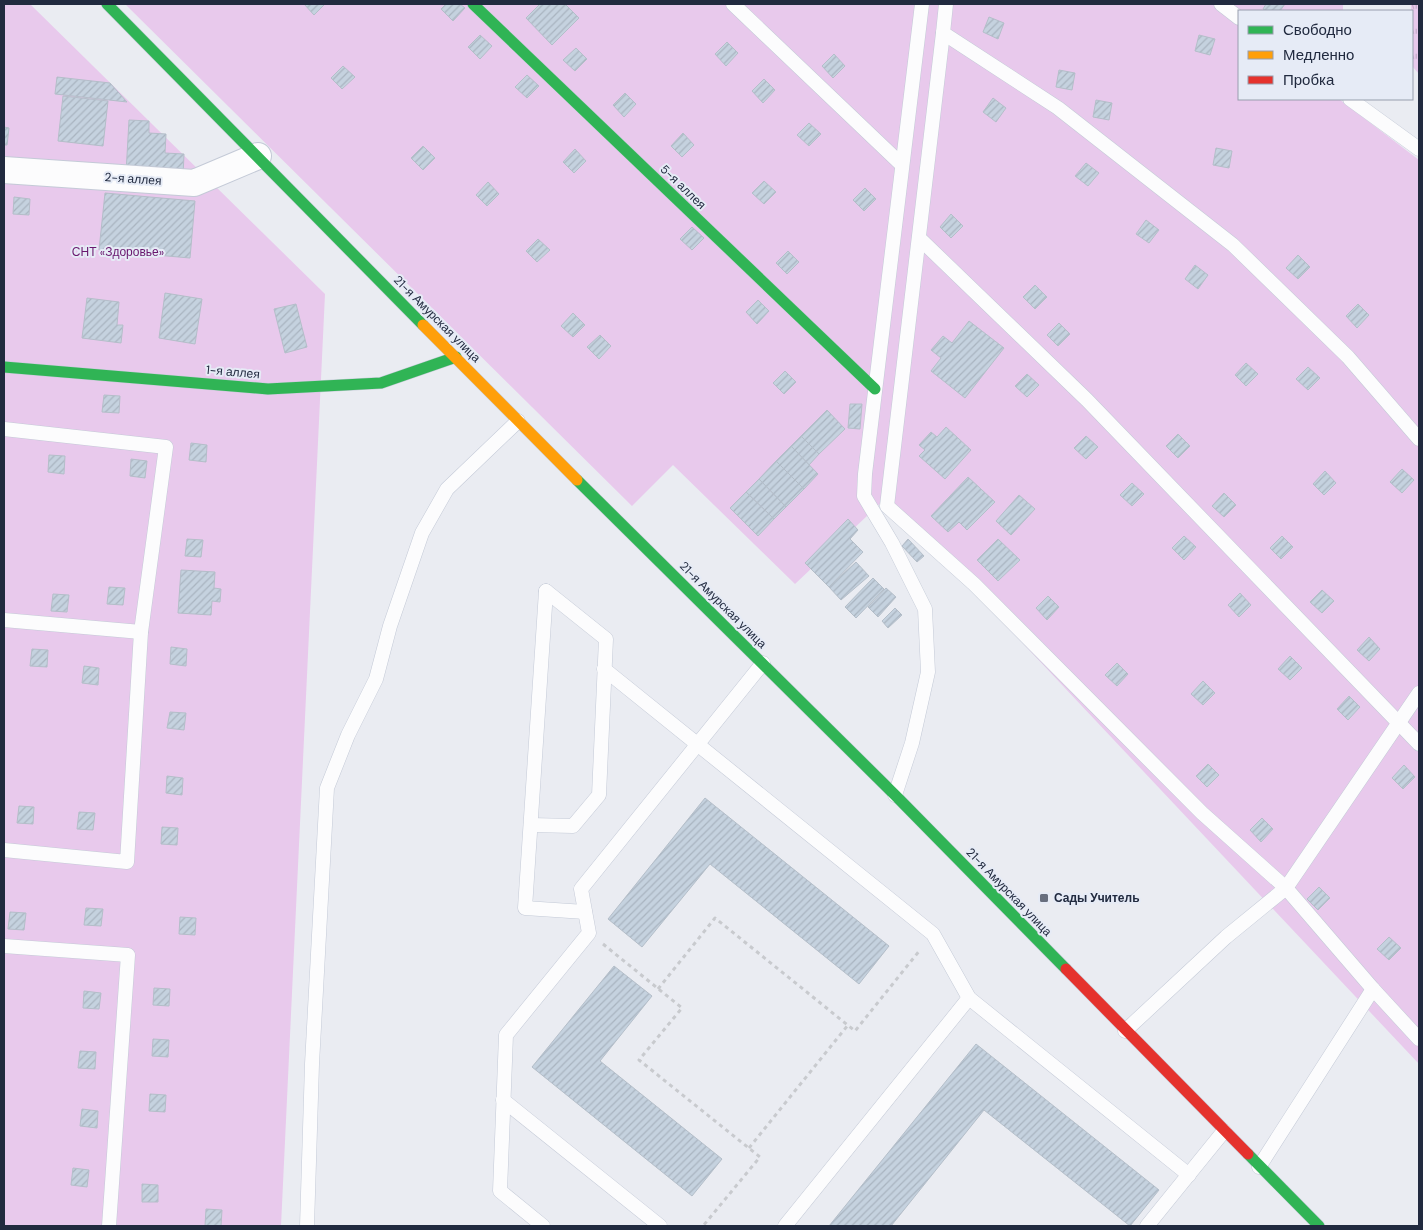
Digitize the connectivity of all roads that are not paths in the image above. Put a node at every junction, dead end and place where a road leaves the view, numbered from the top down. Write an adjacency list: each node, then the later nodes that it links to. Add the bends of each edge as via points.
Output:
1 (107, 4): 11 (main road, 21-я Амурская улица)
2 (473, 4): 17 (main road, 5-я аллея)
3 (733, 4): 12 (lane)
4 (922, 4): 12 (lane)
5 (946, 4): 8 (lane)
6 (1221, 4): 7 (lane)
7 (1238, 16)
8 (943, 33): 14 (lane); 20 (lane, via 1058,108 1233,245 1348,357)
9 (1351, 100): 10 (lane)
10 (1419, 149)
11 (258, 156): 13 (street, 2-я аллея, via 194,183); 15 (main road, 21-я Амурская улица)
12 (902, 165): 17 (lane)
13 (4, 170)
14 (919, 238): 26 (lane, via 1087,400); 32 (lane, via 887,506 974,584 1202,813)
15 (456, 357): 16 (main road, 1-я аллея, via 381,383 268,389); 18 (main road, 21-я Амурская улица)
16 (4, 366)
17 (875, 389): 29 (lane, via 864,496 892,542 925,609 928,672 912,743)
18 (518, 421): 23 (main road, 21-я Амурская улица); 44 (lane, via 447,489 422,533 390,626 376,679 348,735 327,788)
19 (4, 429): 22 (lane, via 166,447)
20 (1419, 439)
21 (4, 620): 22 (lane)
22 (141, 632): 31 (lane, via 127,862)
23 (763, 663): 27 (lane); 29 (main road, 21-я Амурская улица)
24 (604, 669): 27 (lane); 30 (lane, via 598,794 573,826); 30 (lane, via 606,639 546,591)
25 (1419, 693): 26 (lane)
26 (1399, 723): 28 (lane); 32 (lane)
27 (698, 744): 33 (lane, via 581,889); 36 (lane, via 933,934)
28 (1419, 744)
29 (895, 795): 37 (main road, 21-я Амурская улица)
30 (531, 825): 33 (lane, via 525,908)
31 (4, 850)
32 (1286, 888): 35 (lane); 37 (lane, via 1226,937)
33 (585, 912): 39 (lane, via 589,933 506,1035)
34 (4, 946): 43 (lane, via 128,956)
35 (1373, 989): 38 (lane); 41 (lane)
36 (969, 998): 42 (lane); 47 (lane)
37 (1125, 1031): 40 (main road, 21-я Амурская улица)
38 (1419, 1039)
39 (503, 1100): 45 (lane, via 500,1191); 46 (lane)
40 (1224, 1131): 41 (main road, 21-я Амурская улица); 42 (lane)
41 (1259, 1167): 49 (main road, 21-я Амурская улица)
42 (1189, 1175): 48 (lane)
43 (109, 1226)
44 (307, 1226)
45 (543, 1226)
46 (660, 1226)
47 (785, 1226)
48 (1147, 1226)
49 (1319, 1226)

